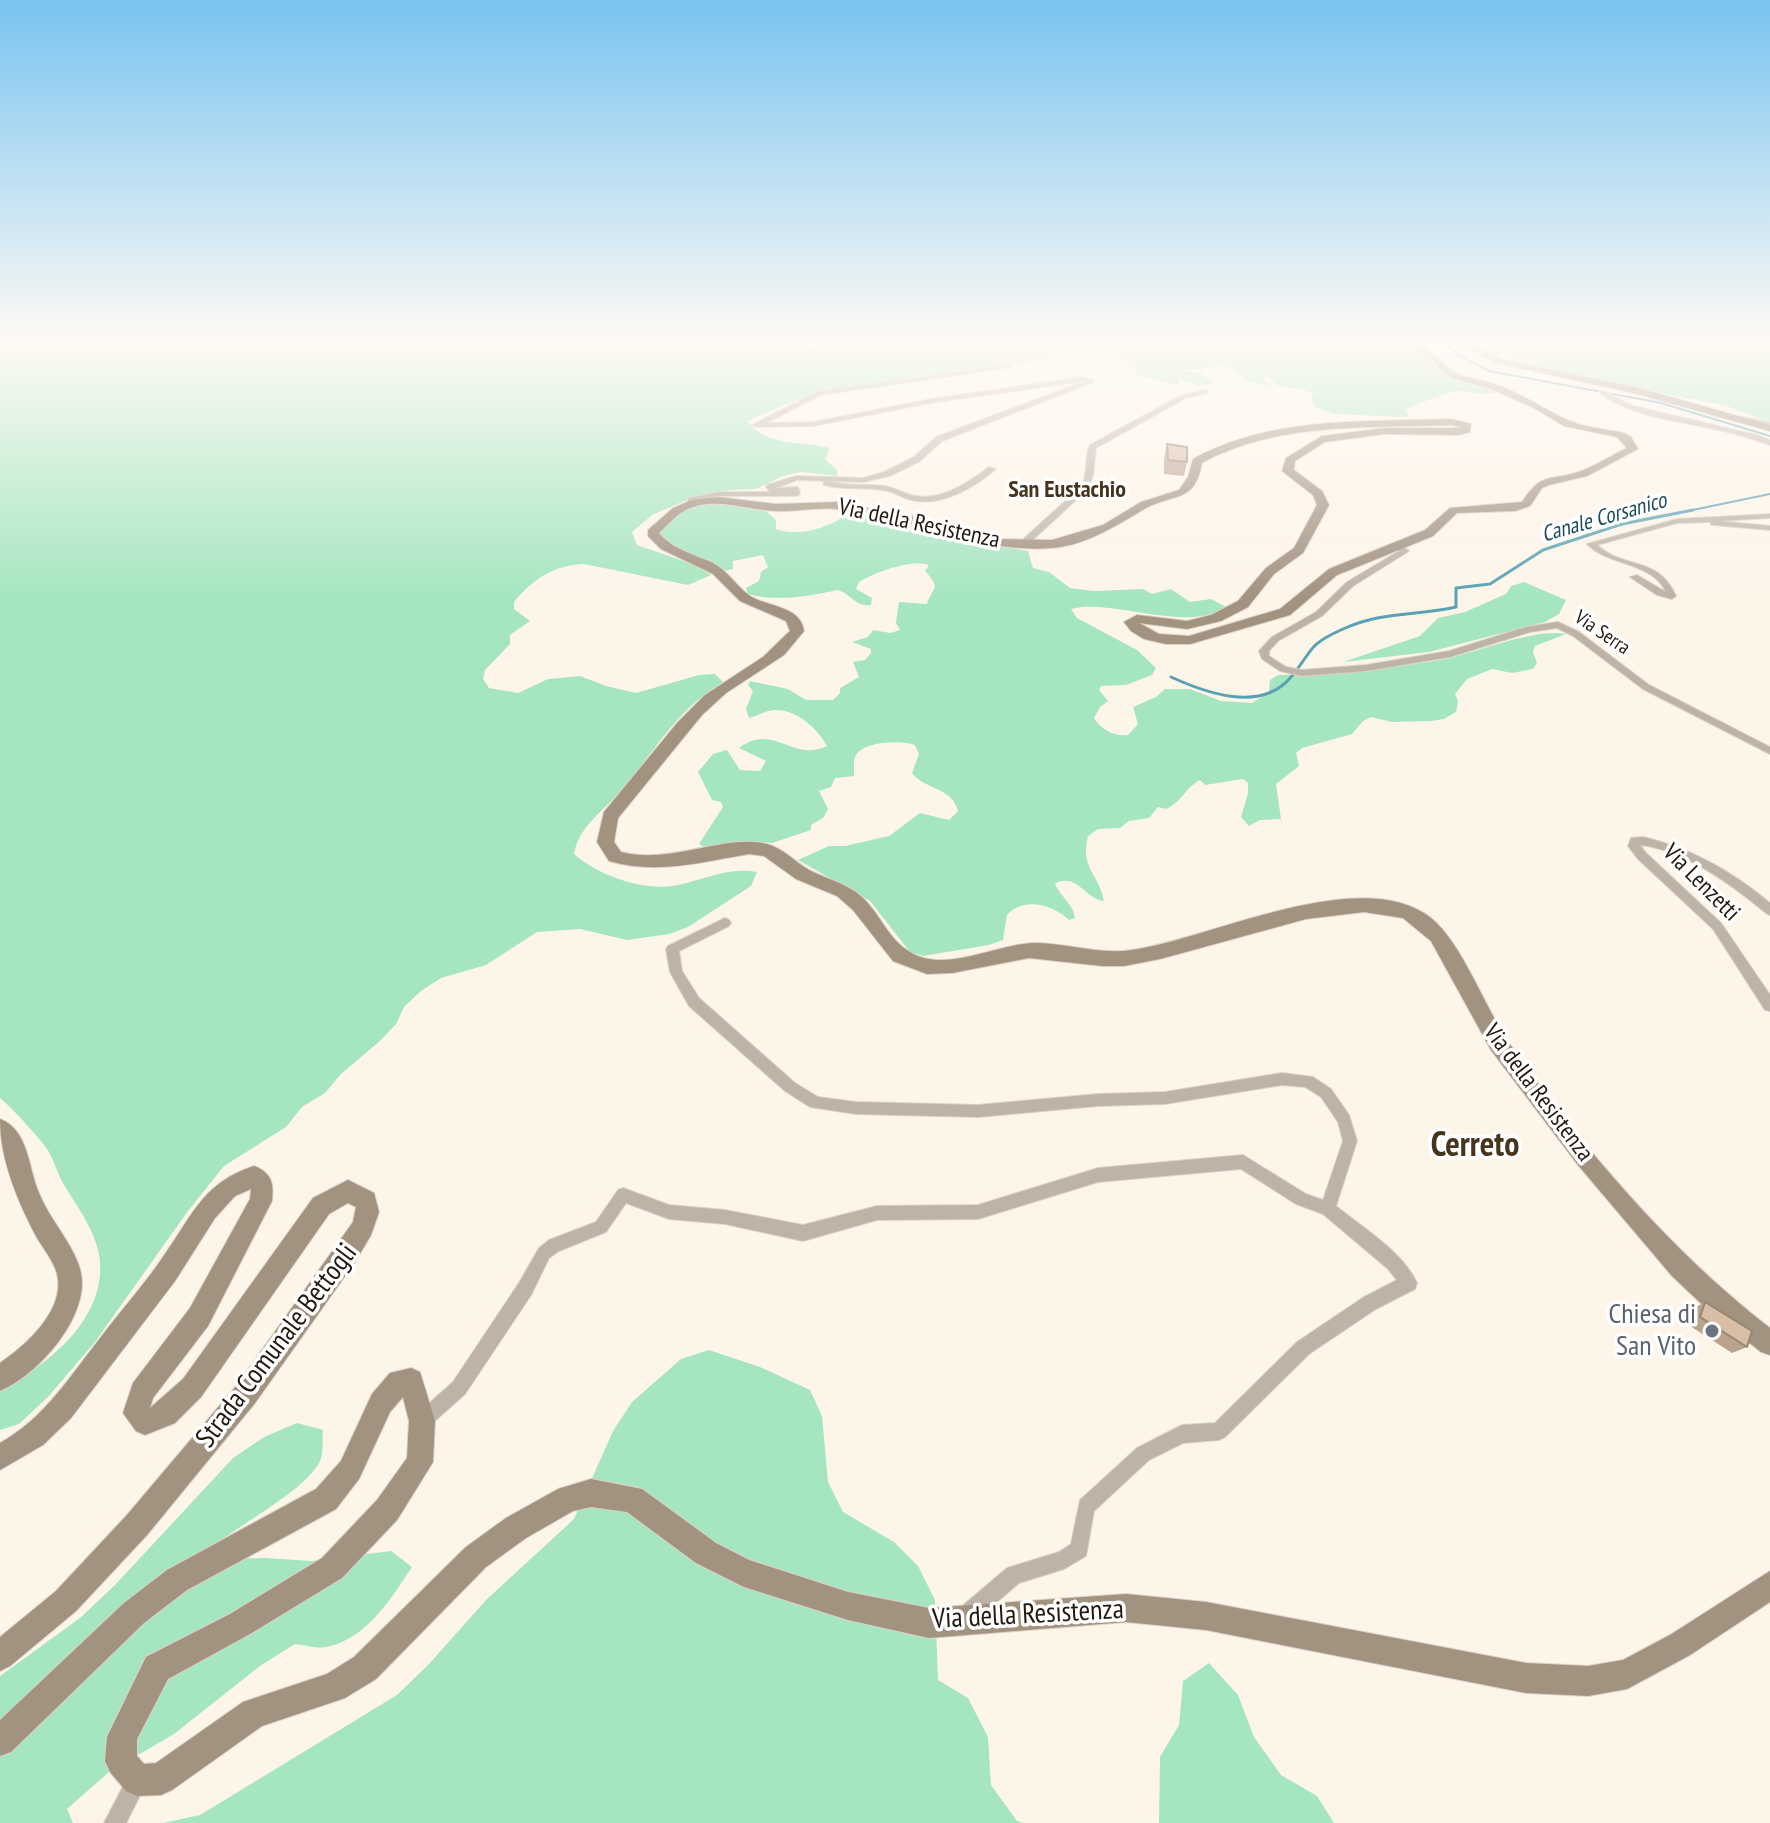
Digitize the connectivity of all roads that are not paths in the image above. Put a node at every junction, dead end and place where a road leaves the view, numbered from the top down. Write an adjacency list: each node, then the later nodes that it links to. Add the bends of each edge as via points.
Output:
1 (968, 428): 11 (street, via 939,439 917,459 887,474 863,480)
2 (1127, 428): 16 (street, via 1093,447 1085,487)
3 (1310, 428): 16 (street, Via della Resistenza, via 1217,450 1197,461 1183,492 1145,504 1120,522 1053,544)
4 (1466, 428): 17 (street, Via della Resistenza, via 1385,431 1317,442 1287,464 1288,471 1318,493 1323,505 1299,550 1270,571 1249,599 1201,623 1131,622 1145,633 1174,641 1268,618 1285,612 1333,572)
5 (1587, 428): 17 (street, Via della Resistenza, via 1620,435 1633,446 1583,474 1545,482 1526,504 1454,510 1429,533)
6 (1721, 428): 8 (street)
7 (1768, 428): 8 (street)
8 (1754, 435): 9 (street)
9 (1770, 443)
10 (992, 469): 11 (street, via 927,499 886,488 846,490)
11 (812, 478): 12 (street, via 770,487 795,489 796,494 719,494)
12 (692, 503): 16 (street, Via della Resistenza, via 836,505 996,543); 25 (street, Via della Resistenza, via 677,510 653,537 715,569 753,603 790,616 797,631 773,656 713,695 689,720 610,816 602,835 611,853 656,863 740,848 766,849 802,874 851,897 892,952 929,966 1031,950 1118,959 1335,908 1369,904 1406,913 1431,928 1449,950 1480,1016 1514,1067 1602,1178 1700,1287)
13 (1770, 516): 14 (street)
14 (1704, 519): 15 (street); 18 (street, via 1591,544 1605,555 1651,572 1672,596)
15 (1770, 528)
16 (1023, 544)
17 (1396, 545): 19 (street, Via Serra, via 1405,551 1268,645 1265,657 1302,673 1366,668 1436,657 1558,625 1646,687)
18 (1634, 577)
19 (1770, 751)
20 (1770, 910): 22 (street, Via Lenzetti, via 1722,874 1656,843 1635,841 1642,856 1717,926)
21 (725, 923): 24 (street, via 672,949 676,972 694,1002 815,1103 978,1111 1165,1098 1282,1079 1308,1081 1326,1093 1344,1120 1350,1141)
22 (1770, 1006)
23 (0, 1129): 26 (street, via 15,1148 24,1183 69,1272 70,1286 49,1335 26,1362)
24 (1328, 1209): 27 (street, via 1301,1199 1243,1162 1098,1175 978,1212 877,1213 803,1233 669,1212 623,1195 601,1227 544,1253 459,1388); 30 (street, via 1394,1263 1409,1283 1303,1348 1219,1431 1182,1434 1143,1454 1086,1506 1079,1549 1064,1560 1014,1575)
25 (1770, 1343)
26 (0, 1378)
27 (422, 1421): 32 (street, via 411,1381 399,1382 381,1403 350,1470 326,1499 177,1580 134,1613); 33 (street, via 420,1462 387,1510 332,1568 157,1668 122,1737 121,1761)
28 (0, 1457): 31 (street, Strada Comunale Bettogli, via 49,1425 173,1264 219,1194 238,1179 254,1176 263,1185 261,1201 199,1317 142,1392 136,1413 145,1422 157,1420 192,1388 321,1206 348,1191 366,1201 363,1227 347,1254 246,1394 76,1590)
29 (1770, 1585): 30 (street, Via della Resistenza, via 1627,1674 1588,1681 1526,1678 1206,1616 1126,1608)
30 (959, 1621): 33 (street, Via della Resistenza, via 929,1623 848,1606 744,1573 706,1553 632,1499 591,1493 568,1499 476,1557 365,1668 334,1687 254,1713 161,1779)
31 (0, 1656)
32 (0, 1741)
33 (137, 1780): 34 (street)
34 (115, 1823)

